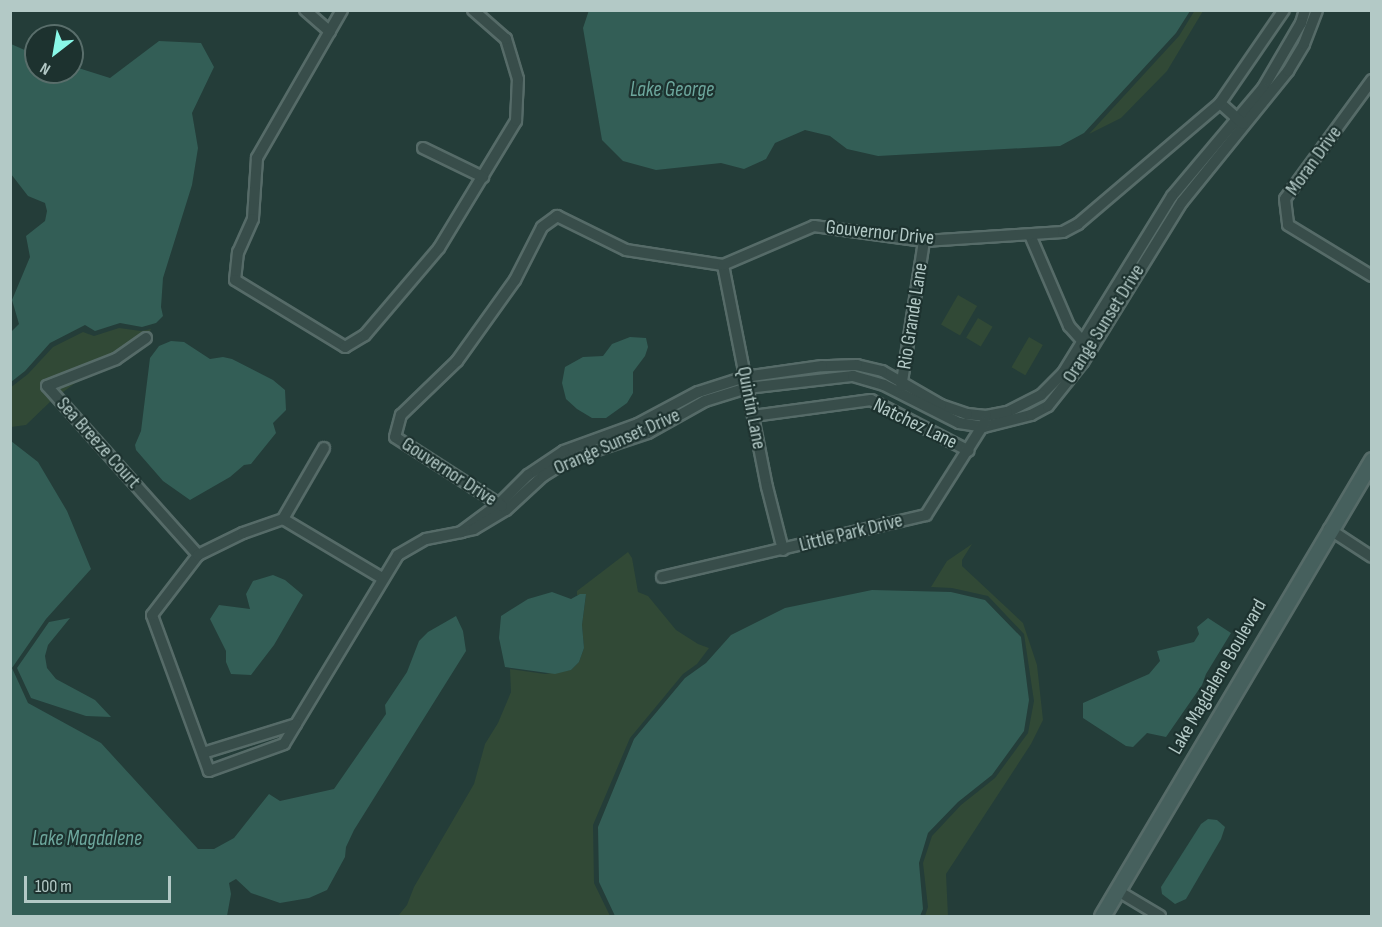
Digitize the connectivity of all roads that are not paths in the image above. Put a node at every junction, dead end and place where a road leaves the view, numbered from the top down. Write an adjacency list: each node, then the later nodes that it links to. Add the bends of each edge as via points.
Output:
1 (305, 10): 7 (street)
2 (342, 10): 7 (street)
3 (473, 10): 12 (street, via 506,39 518,79 516,121)
4 (1284, 10): 9 (street, Gouvernor Drive)
5 (1305, 10): 10 (street, Orange Sunset Drive, via 1281,60)
6 (1317, 10): 10 (street, Orange Sunset Drive, via 1297,58)
7 (330, 32): 12 (street, via 257,158 253,219 238,252 235,280 345,346 365,335 439,249)
8 (1371, 80): 16 (street, Moran Drive, via 1285,199 1288,225)
9 (1220, 103): 10 (street); 13 (street, Gouvernor Drive, via 1078,224 1064,231)
10 (1242, 122): 18 (street, Orange Sunset Drive, via 1172,196); 19 (street, Orange Sunset Drive, via 1182,202)
11 (423, 148): 12 (street)
12 (483, 177)
13 (1030, 236): 14 (street, Gouvernor Drive); 18 (street, via 1070,326)
14 (924, 240): 15 (street, Gouvernor Drive, via 814,225); 21 (street, Rio Grande Lane)
15 (723, 265): 20 (street, Quintin Lane); 27 (street, Gouvernor Drive, via 626,250 557,216 542,227 515,280 457,362 401,415 395,437)
16 (1371, 276)
17 (146, 338): 31 (street, Sea Breeze Court, via 116,359 47,386)
18 (1082, 342): 19 (street); 23 (street, Orange Sunset Drive, via 1063,373 1041,395)
19 (1092, 348): 23 (street, Orange Sunset Drive, via 1048,406 1031,416)
20 (746, 383): 21 (street, Orange Sunset Drive, via 822,366 857,365 882,371); 22 (street, Quintin Lane); 27 (street, Orange Sunset Drive, via 698,392 638,424 564,451 528,474)
21 (901, 387): 23 (street, Orange Sunset Drive)
22 (753, 416): 25 (street, Natchez Lane, via 871,400); 30 (street, Quintin Lane)
23 (985, 422): 25 (street, Little Park Drive)
24 (324, 448): 28 (street)
25 (969, 451): 30 (street, Little Park Drive, via 926,515)
26 (1371, 460): 29 (street, Lake Magdalene Boulevard)
27 (503, 507): 34 (street, Orange Sunset Drive, via 474,529 426,539 398,555)
28 (284, 519): 31 (street, Orange Sunset Drive); 34 (street)
29 (1329, 529): 32 (street); 37 (street, Lake Magdalene Boulevard)
30 (783, 550): 33 (street, Little Park Drive)
31 (198, 555): 36 (street, Orange Sunset Drive, via 152,615)
32 (1371, 557)
33 (662, 577)
34 (382, 578): 35 (street, Orange Sunset Drive)
35 (296, 724): 36 (street); 36 (street, Orange Sunset Drive, via 284,744 209,771)
36 (202, 753)
37 (1118, 891): 38 (street, Lake Magdalene Boulevard); 39 (street)
38 (1102, 916)
39 (1160, 916)

